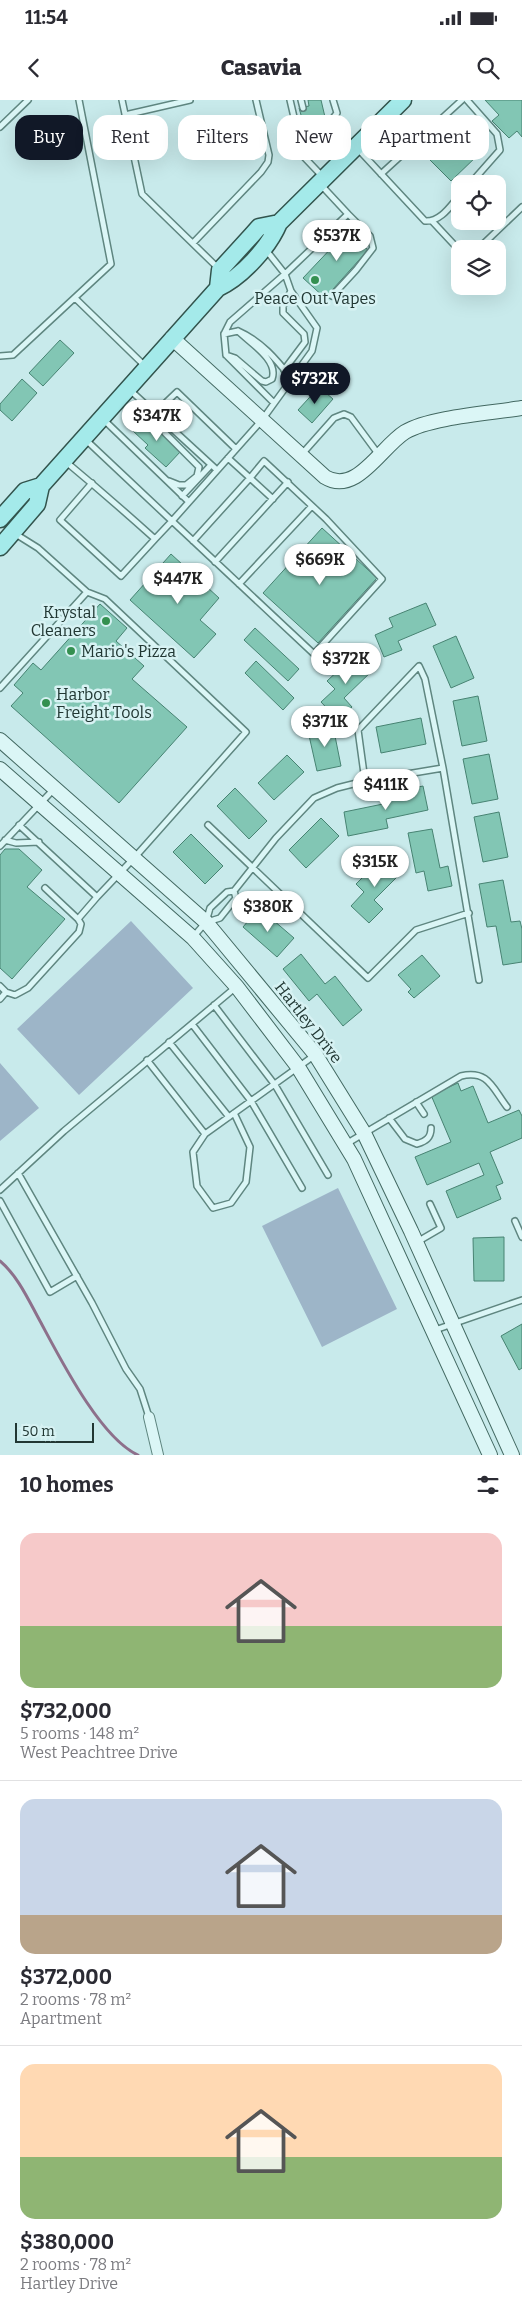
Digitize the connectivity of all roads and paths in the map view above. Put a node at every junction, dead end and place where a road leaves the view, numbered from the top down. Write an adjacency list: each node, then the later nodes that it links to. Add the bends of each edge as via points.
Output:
1 (28, 100): 16 (lane)
2 (79, 100): 37 (lane, via 111,264)
3 (122, 100): 13 (lane)
4 (190, 100): 13 (lane)
5 (256, 100): 31 (lane, via 268,162)
6 (290, 100): 14 (lane)
7 (301, 100): 12 (lane)
8 (333, 100): 15 (lane)
9 (403, 100): 17 (main road)
10 (462, 100): 20 (lane)
11 (467, 100): 21 (lane, via 497,134 500,150)
12 (303, 108)
13 (125, 115)
14 (293, 115)
15 (335, 115)
16 (0, 127)
17 (356, 147): 20 (lane); 22 (main road)
18 (135, 160): 31 (lane, via 142,194)
19 (306, 160): 22 (lane)
20 (381, 174): 26 (lane, via 425,221)
21 (478, 175)
22 (321, 181): 25 (lane); 27 (main road)
23 (451, 205): 26 (lane)
24 (522, 207): 29 (lane)
25 (348, 214): 33 (lane); 36 (lane, via 370,236 373,248)
26 (432, 221): 30 (lane)
27 (278, 223): 28 (main road); 32 (main road, via 272,240)
28 (259, 227): 32 (main road); 34 (main road)
29 (487, 240)
30 (451, 241)
31 (193, 243): 34 (lane)
32 (264, 248): 33 (lane); 34 (main road)
33 (285, 274): 35 (lane); 39 (lane, via 230,322)
34 (223, 280): 40 (main road)
35 (291, 291): 44 (lane, via 283,313 304,334 305,342); 45 (lane, via 317,328 312,352)
36 (332, 296)
37 (75, 298): 42 (lane, via 14,355); 43 (lane)
38 (238, 330): 39 (lane); 41 (lane, via 271,364 272,379 262,381); 44 (lane, via 254,338)
39 (224, 334): 41 (lane)
40 (172, 338): 43 (main road); 52 (street)
41 (226, 355): 47 (lane)
42 (0, 356)
43 (146, 367): 46 (main road)
44 (284, 370): 45 (lane)
45 (292, 379): 47 (lane)
46 (128, 388): 49 (lane); 50 (main road)
47 (274, 403): 52 (lane)
48 (522, 408): 55 (street, via 426,423 406,431)
49 (155, 413): 51 (lane); 54 (lane, via 177,392)
50 (102, 418): 53 (main road); 61 (lane)
51 (161, 419): 59 (lane); 61 (lane, via 166,433 199,466 200,471 186,486)
52 (262, 420): 54 (lane); 56 (street)
53 (84, 438): 58 (main road); 71 (lane)
54 (236, 449): 57 (lane)
55 (379, 455): 56 (street, via 351,480 340,482 324,477); 56 (lane, via 351,417 344,414 334,418)
56 (301, 456)
57 (228, 458): 60 (lane); 62 (lane)
58 (64, 461): 64 (lane); 65 (main road)
59 (211, 465): 60 (lane); 66 (lane)
60 (217, 470): 68 (lane)
61 (164, 478): 66 (lane)
62 (250, 478): 63 (lane, via 264,461); 67 (lane); 74 (lane)
63 (288, 482): 67 (lane); 69 (lane)
64 (92, 484): 73 (lane); 73 (lane, via 60,520 121,576)
65 (41, 486): 70 (main road, via 25,491); 72 (main road, via 37,504)
66 (182, 496): 68 (lane)
67 (273, 499): 76 (lane)
68 (188, 501): 71 (lane)
69 (312, 506): 77 (lane); 77 (lane, via 382,579 314,654)
70 (2, 516): 72 (main road)
71 (172, 521): 73 (lane); 74 (lane)
72 (13, 532): 75 (main road); 78 (lane, via 38,548)
73 (154, 539)
74 (193, 541): 76 (lane)
75 (0, 547)
76 (215, 562): 77 (lane)
77 (239, 584)
78 (88, 592): 79 (lane); 91 (lane, via 105,599 246,732)
79 (0, 688)
80 (0, 740): 84 (street, Hartley Drive)
81 (443, 768): 83 (lane); 83 (lane, via 425,679 419,666 358,730); 97 (lane)
82 (0, 769): 85 (street)
83 (365, 782): 92 (lane, via 337,788 314,798)
84 (56, 787): 85 (lane); 91 (street, Hartley Drive)
85 (40, 804): 86 (lane); 93 (street)
86 (20, 825): 88 (lane); 89 (lane)
87 (208, 825): 92 (lane)
88 (5, 840): 89 (lane); 90 (lane)
89 (40, 842): 96 (lane)
90 (0, 846)
91 (136, 857): 93 (lane); 99 (street, Hartley Drive)
92 (253, 867): 95 (lane); 97 (lane, via 368,978 416,930)
93 (119, 874): 96 (lane); 100 (street)
94 (45, 888): 98 (lane)
95 (234, 891): 99 (lane, via 227,892 210,908); 99 (lane, via 236,898 220,918)
96 (97, 897): 98 (lane)
97 (468, 913): 101 (lane)
98 (78, 919): 104 (lane, via 81,924 79,932 28,988 19,994)
99 (206, 922): 100 (lane); 109 (street, Hartley Drive)
100 (193, 938): 103 (street)
101 (479, 980)
102 (0, 986): 104 (lane)
103 (237, 987): 106 (lane); 111 (street)
104 (6, 992): 105 (lane)
105 (0, 999)
106 (214, 1006): 107 (lane); 112 (lane)
107 (192, 1024): 108 (lane); 113 (lane)
108 (169, 1042): 110 (lane); 117 (lane)
109 (315, 1054): 111 (lane); 120 (street, Hartley Drive)
110 (147, 1060): 121 (lane); 123 (lane)
111 (298, 1067): 112 (lane); 122 (street)
112 (275, 1085): 113 (lane); 124 (lane)
113 (251, 1102): 117 (lane); 125 (lane)
114 (416, 1102): 115 (lane, via 461,1076 474,1073 485,1077); 116 (lane); 118 (lane)
115 (507, 1107)
116 (424, 1114)
117 (232, 1115): 121 (lane); 121 (lane, via 250,1147 246,1182 231,1203 213,1208 197,1186 192,1152)
118 (389, 1118): 119 (lane, via 405,1139 417,1144 426,1141); 120 (lane)
119 (431, 1128)
120 (364, 1133): 122 (lane); 131 (street, Hartley Drive)
121 (205, 1134)
122 (345, 1145): 135 (street)
123 (18, 1173): 126 (lane); 132 (lane)
124 (328, 1175)
125 (302, 1188)
126 (0, 1190)
127 (0, 1201): 132 (lane, via 50,1292)
128 (430, 1204): 131 (lane, via 441,1228)
129 (515, 1221): 130 (lane)
130 (522, 1238)
131 (416, 1242): 134 (street, Hartley Drive)
132 (77, 1276): 136 (lane, via 140,1389)
133 (522, 1300): 134 (lane)
134 (453, 1323): 135 (lane); 137 (street, Hartley Drive)
135 (433, 1331): 139 (street)
136 (149, 1418): 138 (street)
137 (511, 1453)
138 (158, 1455)
139 (490, 1455)

